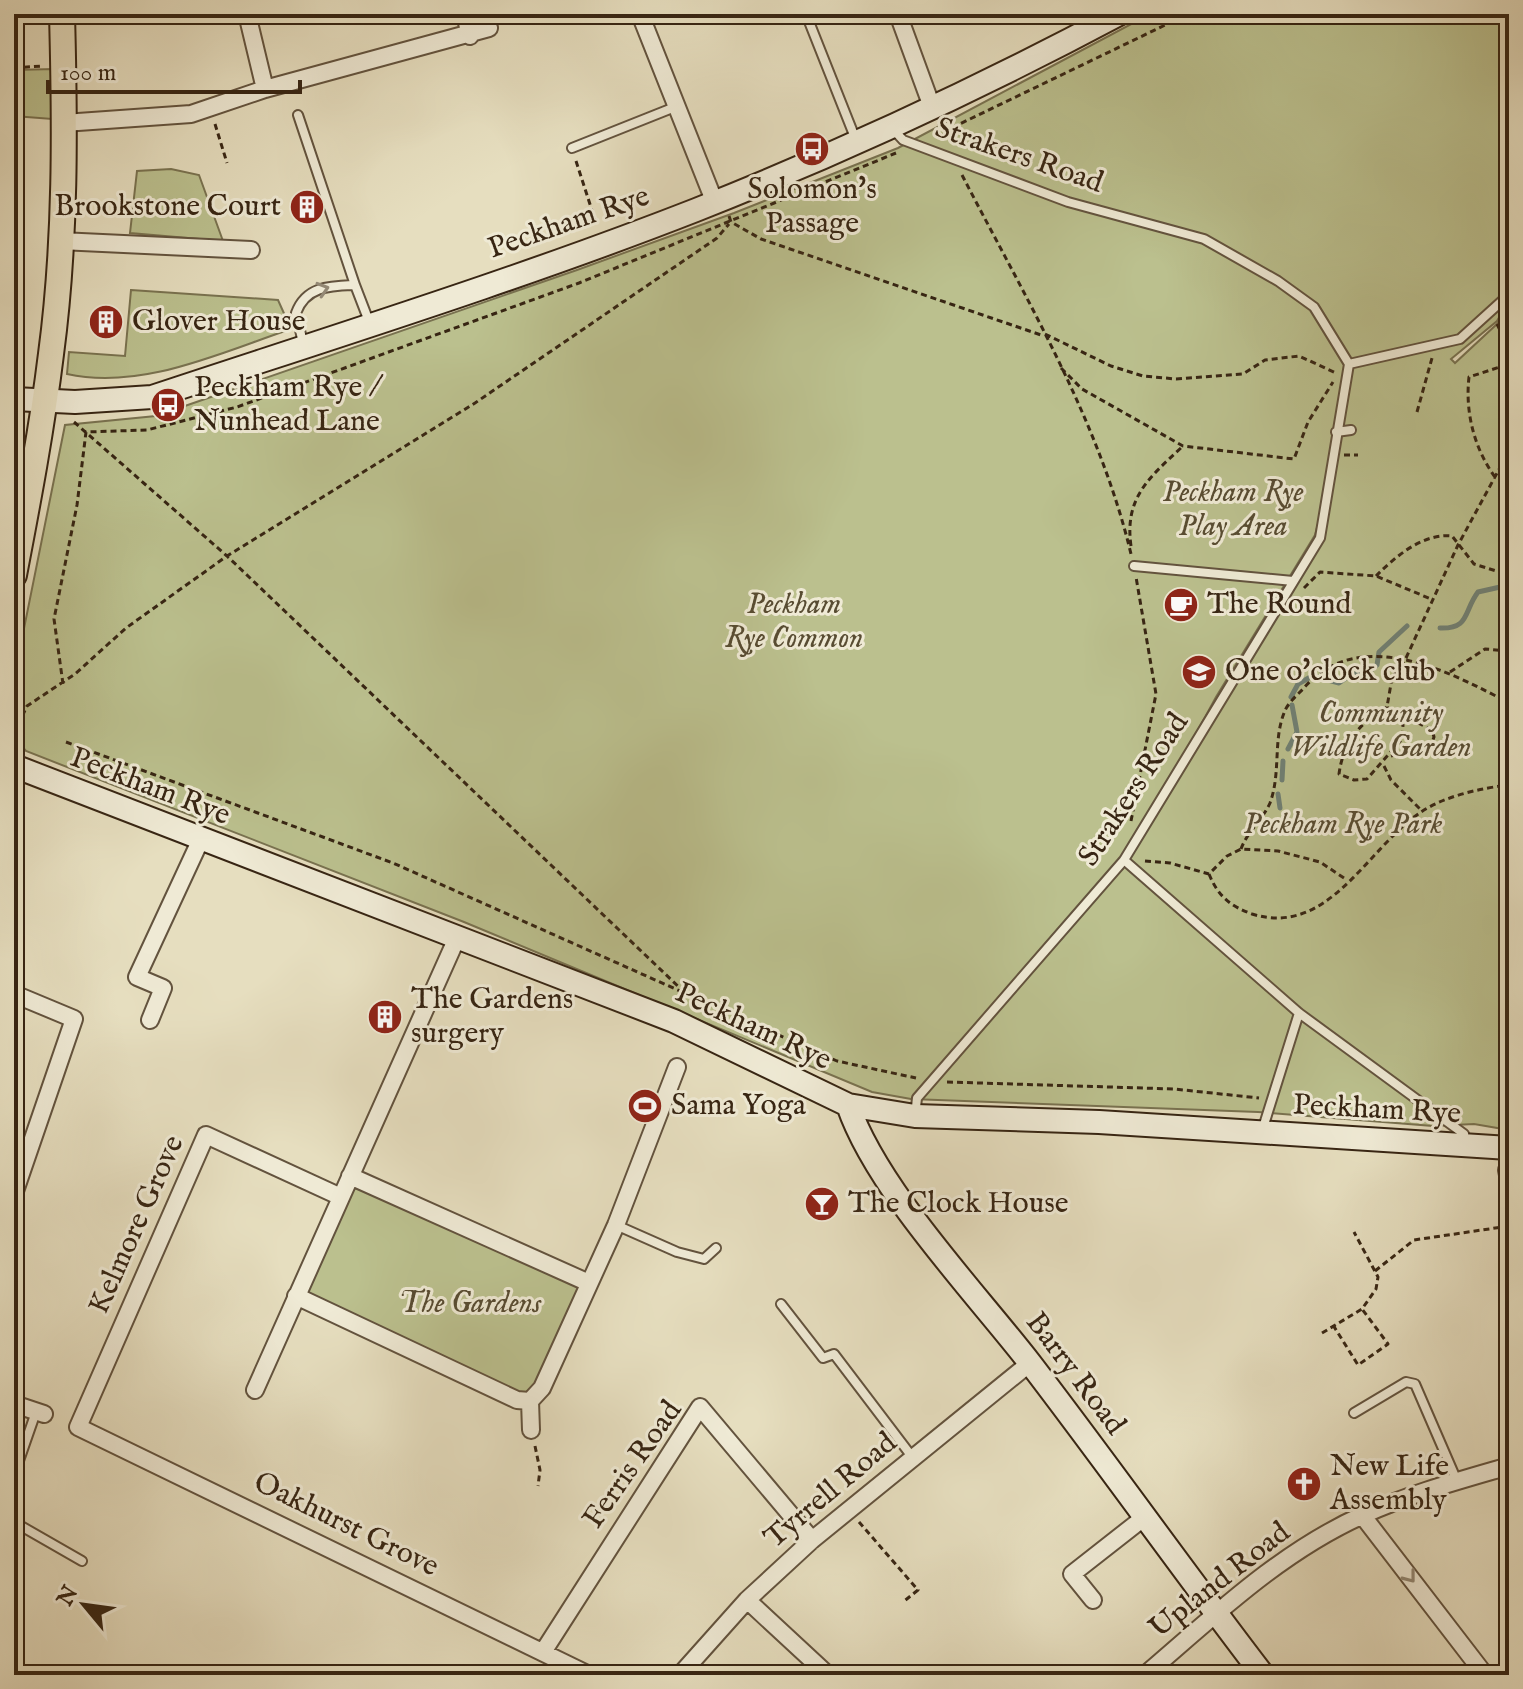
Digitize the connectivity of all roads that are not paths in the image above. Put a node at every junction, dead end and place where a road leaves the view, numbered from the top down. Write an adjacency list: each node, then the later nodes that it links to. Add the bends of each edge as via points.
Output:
1 (62, 14): 14 (main road)
2 (247, 14): 10 (street)
3 (465, 14): 9 (street)
4 (640, 14): 11 (street)
5 (806, 14): 16 (lane)
6 (898, 14): 12 (street)
7 (1114, 15): 12 (main road, Peckham Rye)
8 (489, 28): 9 (street)
9 (470, 36): 10 (street)
10 (265, 89): 14 (street, via 191,114)
11 (675, 107): 17 (lane); 18 (street)
12 (934, 113): 15 (main road, Peckham Rye)
13 (298, 115): 21 (lane)
14 (64, 123): 19 (main road)
15 (890, 126): 16 (main road, Peckham Rye); 25 (lane, Strakers Road, via 899,137 1068,202 1204,239 1314,307)
16 (856, 142): 18 (main road, Peckham Rye)
17 (572, 148)
18 (715, 203): 23 (main road, Peckham Rye)
19 (60, 241): 20 (street); 27 (main road)
20 (251, 250)
21 (355, 285): 23 (lane); 24 (lane, one-way to 21, via 296,313 301,299 321,288)
22 (1509, 289): 25 (lane, via 1460,339)
23 (370, 324): 24 (main road, Peckham Rye)
24 (305, 348): 27 (main road, Peckham Rye, via 146,399)
25 (1349, 364): 29 (lane, Strakers Road)
26 (14, 399): 27 (main road, Peckham Rye)
27 (44, 402): 31 (main road)
28 (1351, 430): 29 (lane)
29 (1336, 432): 32 (lane, Strakers Road, via 1320,538)
30 (1134, 566): 32 (lane)
31 (14, 575)
32 (1291, 584): 35 (lane, Strakers Road)
33 (14, 766): 34 (main road, Peckham Rye)
34 (201, 839): 36 (main road, Peckham Rye); 39 (street, via 137,977 163,988)
35 (1124, 860): 38 (lane); 42 (lane, Strakers Road, via 917,1098)
36 (456, 940): 41 (main road, Peckham Rye, via 674,1021); 46 (street)
37 (14, 994): 47 (street, via 74,1019)
38 (1299, 1013): 43 (lane); 44 (lane)
39 (150, 1020)
40 (677, 1067): 49 (street)
41 (848, 1105): 42 (main road, Peckham Rye); 54 (main road, Barry Road, via 897,1193)
42 (915, 1116): 44 (main road, Peckham Rye, via 1099,1122)
43 (1464, 1134)
44 (1261, 1135): 45 (main road, Peckham Rye, via 1357,1137)
45 (1506, 1170)
46 (350, 1176): 48 (street); 51 (street)
47 (14, 1194)
48 (341, 1197): 52 (street); 60 (street, Kelmore Grove, via 206,1135)
49 (616, 1225): 50 (lane, via 704,1259); 51 (street)
50 (716, 1248)
51 (589, 1283): 56 (street, via 542,1388)
52 (296, 1296): 55 (street); 56 (street, via 517,1400)
53 (781, 1304): 62 (lane, via 823,1358 834,1354)
54 (1030, 1363): 62 (street, Tyrrell Road); 67 (main road, Barry Road)
55 (255, 1390)
56 (530, 1401): 61 (street)
57 (14, 1404): 58 (street)
58 (40, 1413): 64 (lane)
59 (1354, 1413): 65 (lane, via 1406,1382 1415,1384)
60 (78, 1427): 74 (street, Oakhurst Grove)
61 (531, 1430)
62 (913, 1458): 69 (street, Tyrrell Road)
63 (1509, 1466): 65 (street, Upland Road)
64 (14, 1475)
65 (1457, 1481): 66 (street, Upland Road)
66 (1362, 1515): 73 (street, Upland Road, via 1286,1559); 80 (street, one-way to 80)
67 (1146, 1516): 72 (street, via 1072,1574); 73 (main road, Barry Road)
68 (14, 1522): 70 (lane)
69 (812, 1540): 71 (street, Tyrrell Road); 74 (street, Ferris Road, via 700,1407)
70 (82, 1561)
71 (747, 1600): 76 (street, Tyrrell Road); 77 (street)
72 (1093, 1600)
73 (1215, 1613): 78 (street, Upland Road); 79 (main road, Barry Road)
74 (543, 1652): 75 (street, Oakhurst Grove)
75 (589, 1675)
76 (680, 1675)
77 (828, 1675)
78 (1145, 1675)
79 (1263, 1675)
80 (1485, 1675)

